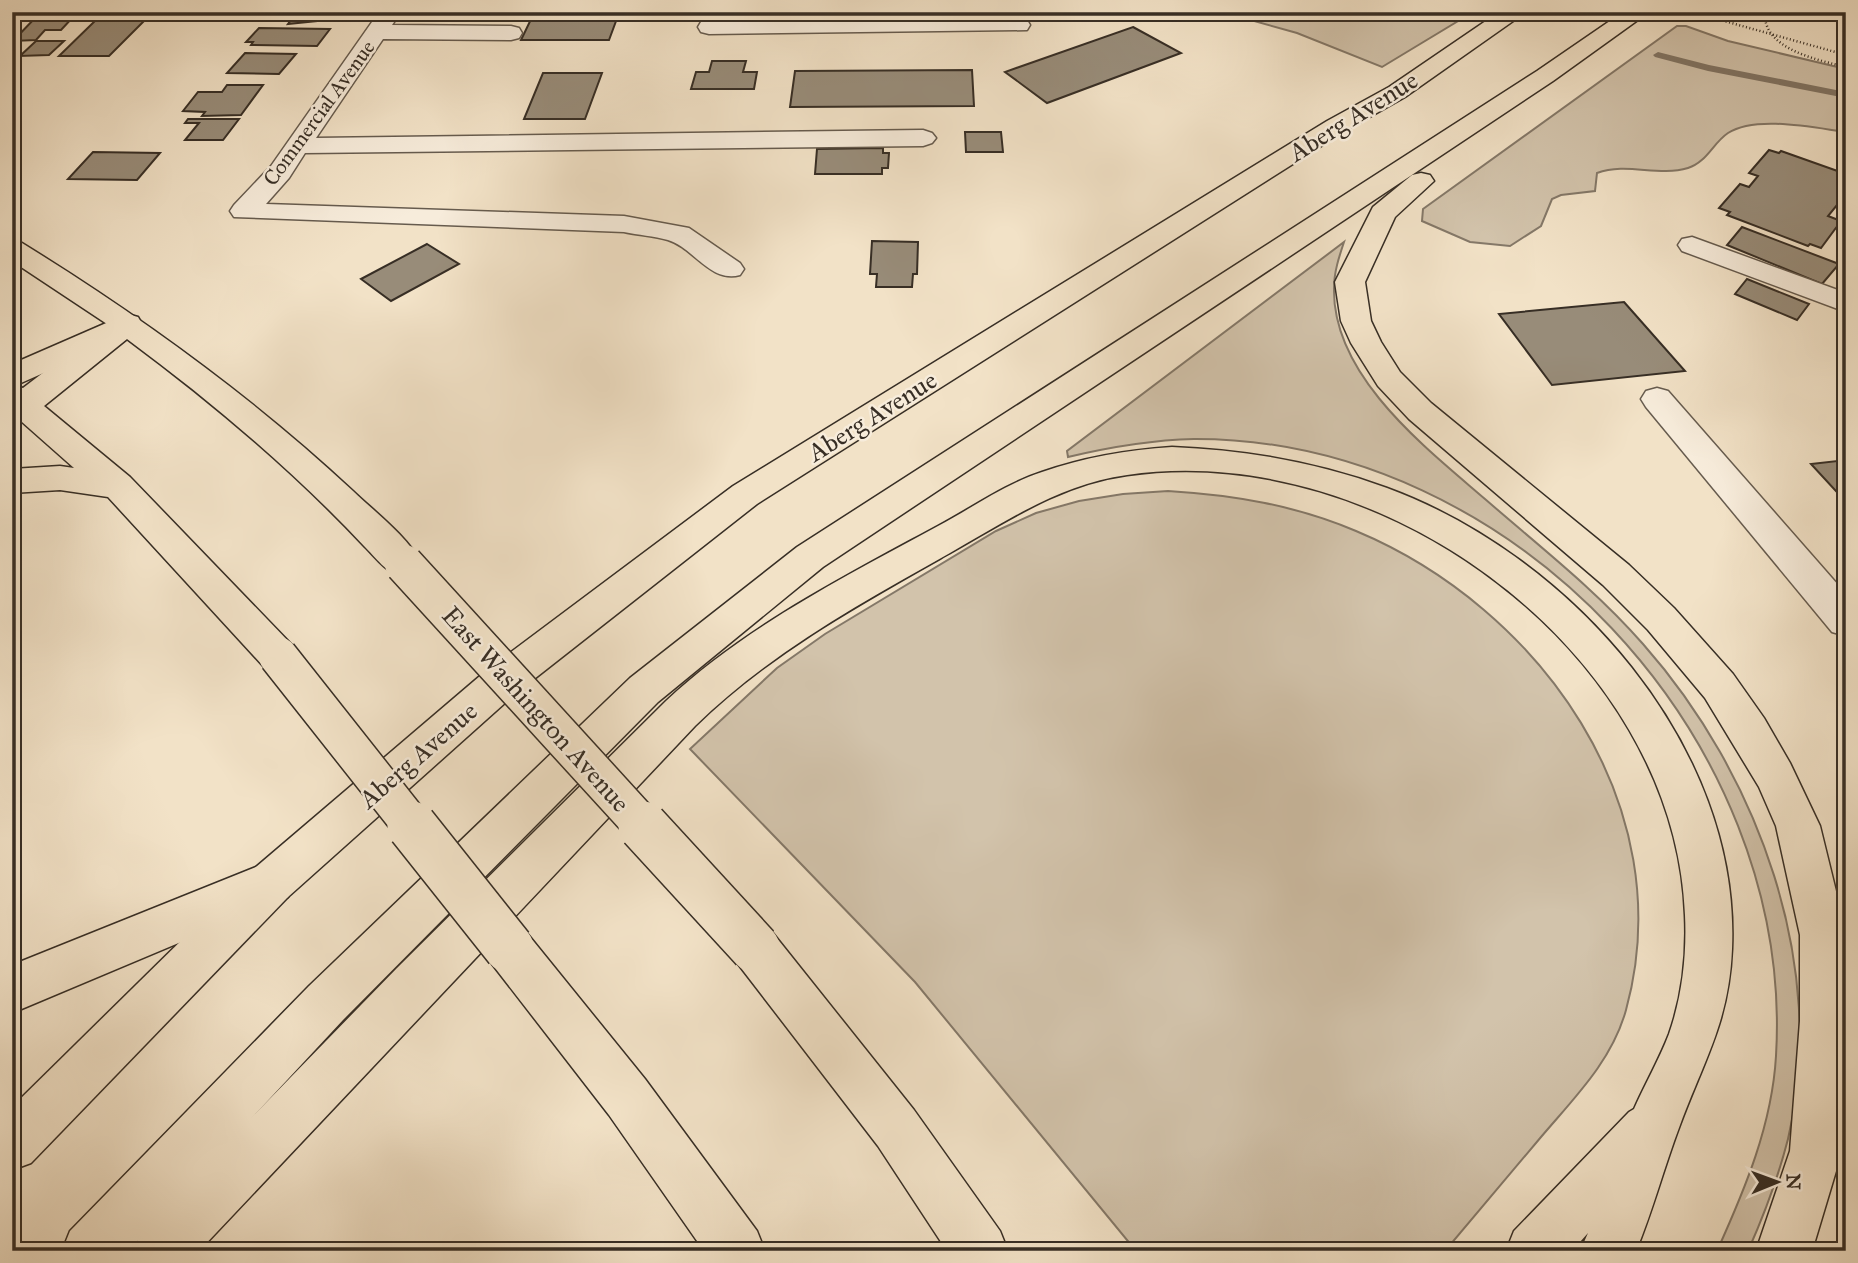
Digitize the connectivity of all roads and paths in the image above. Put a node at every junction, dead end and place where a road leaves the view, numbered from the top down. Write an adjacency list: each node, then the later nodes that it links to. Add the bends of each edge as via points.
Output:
1 (1515, 12): 25 (main road, Aberg Avenue, via 1398,92 1336,126 745,495 501,682)
2 (1638, 12): 12 (main road)
3 (1692, 12): 10 (path)
4 (1765, 12): 11 (path, via 1766,27 1779,40)
5 (828, 19): 7 (street); 8 (street)
6 (384, 22): 9 (street); 14 (street, Commercial Avenue)
7 (1019, 25)
8 (709, 27)
9 (511, 33)
10 (1846, 55)
11 (1846, 67)
12 (1545, 76): 29 (main road, via 810,557 644,690 326,1003); 35 (main road, via 1383,213 1350,282 1356,321 1389,379 1420,411 1616,575 1661,619 1719,686 1775,776 1798,826 1823,935 1825,1021 1816,1151)
13 (923, 138): 14 (street)
14 (298, 146): 17 (street, Commercial Avenue, via 244,211 624,224 678,234)
15 (1692, 245): 18 (street)
16 (12, 249): 19 (main road, East Washington Avenue)
17 (730, 269)
18 (1846, 303)
19 (127, 324): 20 (main road); 32 (main road, East Washington Avenue, bridge, via 198,376 308,470 404,564 755,948 896,1128)
20 (16, 398): 23 (main road)
21 (1657, 399): 24 (street)
22 (12, 481): 23 (main road, via 60,478)
23 (118, 486): 31 (main road, bridge, via 278,656 627,1097)
24 (1846, 621)
25 (272, 882): 26 (main road); 28 (main road)
26 (12, 989)
27 (1655, 1121): 30 (main road, via 1690,1046 1702,1002 1710,909 1703,856 1669,759 1640,710 1580,633 1504,567 1404,508 1357,490 1309,474 1247,464 1202,460 1128,464 1053,481 929,548 793,626 697,698 375,1024); 33 (main road); 34 (main road)
28 (12, 1144)
29 (90, 1251)
30 (161, 1251)
31 (737, 1251)
32 (980, 1251)
33 (1534, 1251)
34 (1608, 1251)
35 (1784, 1251)

